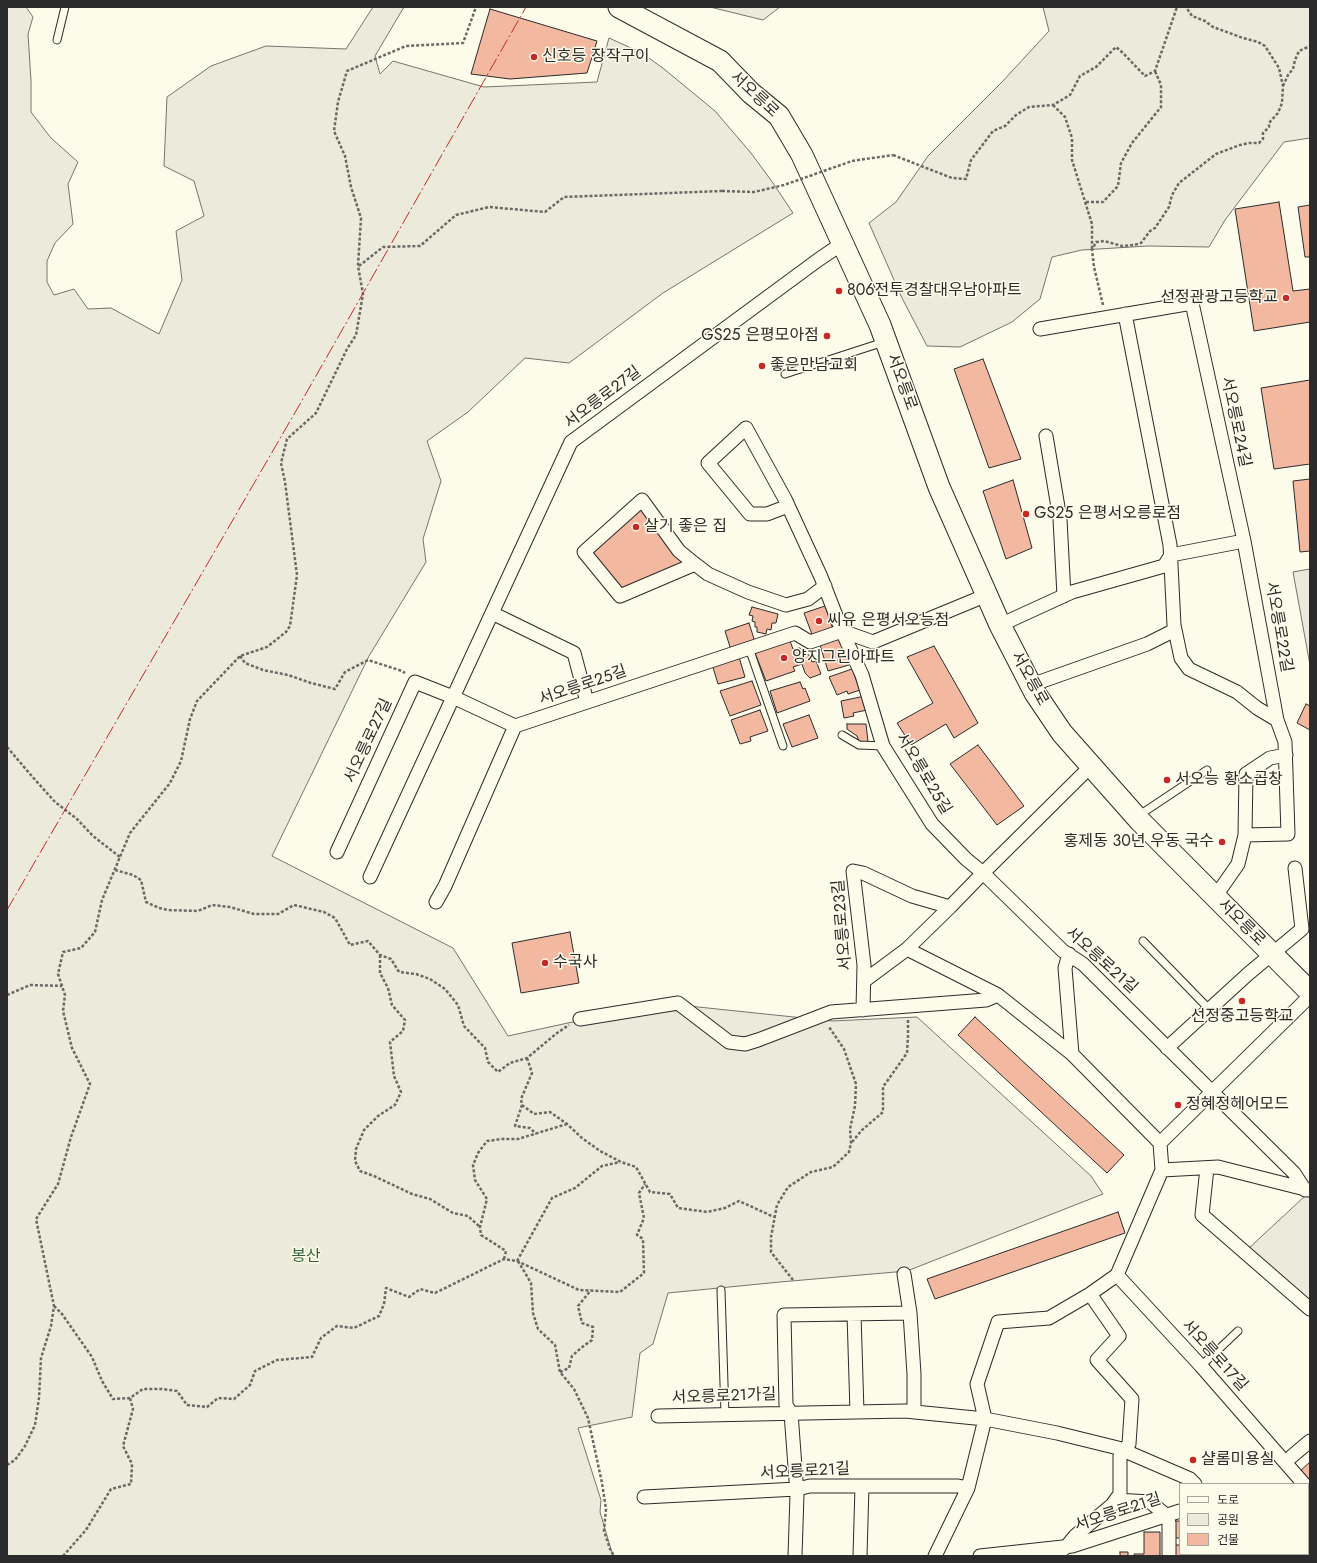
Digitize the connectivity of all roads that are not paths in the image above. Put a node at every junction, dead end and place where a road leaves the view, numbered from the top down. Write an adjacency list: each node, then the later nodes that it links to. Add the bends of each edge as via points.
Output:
1 (65, 7): 3 (lane)
2 (620, 7): 4 (main road, 서오릉로, via 720,62 751,94 779,116 802,155)
3 (57, 40)
4 (843, 243): 7 (main road, 서오릉로); 17 (street, 서오릉로27길, via 571,442)
5 (1125, 314): 6 (street, 서오릉로24길); 11 (street, 서오릉로24길, via 1192,303); 12 (street)
6 (1040, 328)
7 (886, 341): 8 (lane, 서오릉로); 15 (main road, 서오릉로, via 939,487)
8 (785, 374)
9 (1046, 436): 16 (street, via 1060,519)
10 (788, 506): 10 (street, via 746,428 708,463 750,514 767,514); 14 (street)
11 (1244, 541): 12 (street); 25 (street, 서오릉로22길)
12 (1171, 555): 16 (street, via 1164,566); 19 (street)
13 (696, 564): 13 (street, via 679,551 642,500 584,552 620,596); 14 (street, via 714,577 786,605 808,600)
14 (825, 586): 20 (street)
15 (987, 595): 18 (main road, 서오릉로); 20 (street, via 873,642)
16 (1064, 596): 18 (street)
17 (492, 613): 23 (street, 서오릉로27길); 24 (street, via 574,653)
18 (1000, 624): 22 (main road, 서오릉로)
19 (1175, 630): 22 (street, via 1147,644); 25 (street, via 1180,658 1189,669 1237,692)
20 (842, 631): 21 (street, 서오릉로25길, via 810,642 795,633); 29 (street, 서오릉로25길, via 862,675)
21 (749, 648): 24 (street, 서오릉로25길); 28 (lane)
22 (1031, 685): 31 (main road, 서오릉로, via 1062,733)
23 (453, 697): 26 (street); 35 (street, 서오릉로27길, via 415,682); 38 (street, 서오릉로27길)
24 (587, 702): 26 (street, 서오릉로25길)
25 (1277, 720): 30 (street, 서오릉로22길, via 1285,742)
26 (515, 726): 40 (street)
27 (842, 735): 29 (lane, via 859,745)
28 (784, 746)
29 (883, 746): 37 (street, 서오릉로25길, via 932,824)
30 (1286, 755): 34 (street, via 1270,758 1246,774); 34 (street, 서오릉로22길, via 1288,834)
31 (1091, 766): 33 (main road, 서오릉로); 37 (street, 서오릉로23길)
32 (1208, 770): 33 (lane)
33 (1137, 817): 39 (main road, 서오릉로)
34 (1245, 835): 39 (street, via 1238,864)
35 (337, 852)
36 (1295, 868): 45 (street, via 1302,929)
37 (983, 873): 41 (street, 서오릉로23길); 44 (street, 서오릉로21길)
38 (370, 877)
39 (1215, 898): 45 (main road, 서오릉로)
40 (436, 902)
41 (950, 907): 43 (street, 서오릉로23길); 46 (street, 서오릉로23길, via 912,896 863,873 853,871)
42 (1143, 941): 51 (lane)
43 (907, 949): 46 (street, 서오릉로23길); 48 (street)
44 (1069, 954): 53 (street, 서오릉로21길, via 1083,964); 54 (street, via 1064,968)
45 (1272, 954): 47 (main road, 서오릉로); 51 (street, 서오릉로)
46 (864, 981): 50 (street, 서오릉로23길)
47 (1310, 992)
48 (998, 995): 50 (street, via 986,1000); 54 (street)
49 (1310, 996): 55 (street)
50 (863, 1010): 52 (street, via 831,1012 745,1044 729,1042 678,1003)
51 (1210, 1010): 53 (street, 서오릉로)
52 (580, 1019)
53 (1167, 1048): 55 (street, 서오릉로21길)
54 (1072, 1054): 56 (street)
55 (1212, 1092): 56 (street); 59 (street, 서오릉로21길, via 1294,1173)
56 (1160, 1143): 58 (street)
57 (1207, 1168): 58 (street, 서오릉로21길); 59 (street, 서오릉로21길, via 1218,1167); 64 (street, via 1202,1215)
58 (1162, 1170): 61 (street)
59 (1307, 1190)
60 (904, 1274): 65 (street)
61 (1117, 1275): 63 (street); 68 (street, 서오릉로17길)
62 (721, 1290): 72 (lane)
63 (1090, 1294): 74 (street, via 1049,1318 998,1322 978,1384); 76 (street, 서오릉로21길, via 1119,1336 1097,1360 1132,1399 1129,1444)
64 (1310, 1309)
65 (910, 1313): 66 (street); 70 (street)
66 (854, 1314): 69 (street); 71 (street, 서오릉로21가길, via 784,1315 786,1405)
67 (1238, 1331): 68 (lane)
68 (1201, 1366): 77 (street, 서오릉로17길)
69 (857, 1412): 70 (street, 서오릉로21가길); 71 (street, 서오릉로21가길)
70 (914, 1412): 74 (street, 서오릉로21가길)
71 (791, 1413): 72 (street, 서오릉로21가길); 82 (street)
72 (725, 1414): 73 (street, 서오릉로21가길)
73 (658, 1416)
74 (985, 1419): 76 (street, via 1057,1433); 81 (street)
75 (1310, 1441): 77 (street)
76 (1124, 1451): 78 (street); 84 (street, 서오릉로21길, via 1120,1456 1120,1494)
77 (1285, 1462): 79 (street, 서오릉로17길)
78 (1194, 1483)
79 (1303, 1483)
80 (862, 1486): 81 (street, 서오릉로21길); 82 (street, 서오릉로21길, via 810,1486); 89 (street)
81 (968, 1488): 90 (street)
82 (797, 1489): 83 (street, 서오릉로21길); 88 (street)
83 (644, 1497)
84 (1116, 1500): 86 (street, via 1150,1502); 87 (street, 서오릉로21길)
85 (1179, 1511): 86 (street, 서오릉로21길)
86 (1166, 1515): 87 (street, 서오릉로21길); 93 (street, via 1169,1523)
87 (1066, 1547): 91 (street, 서오릉로21길); 92 (street)
88 (795, 1556)
89 (860, 1556)
90 (935, 1556)
91 (980, 1556)
92 (1055, 1556)
93 (1169, 1556)

